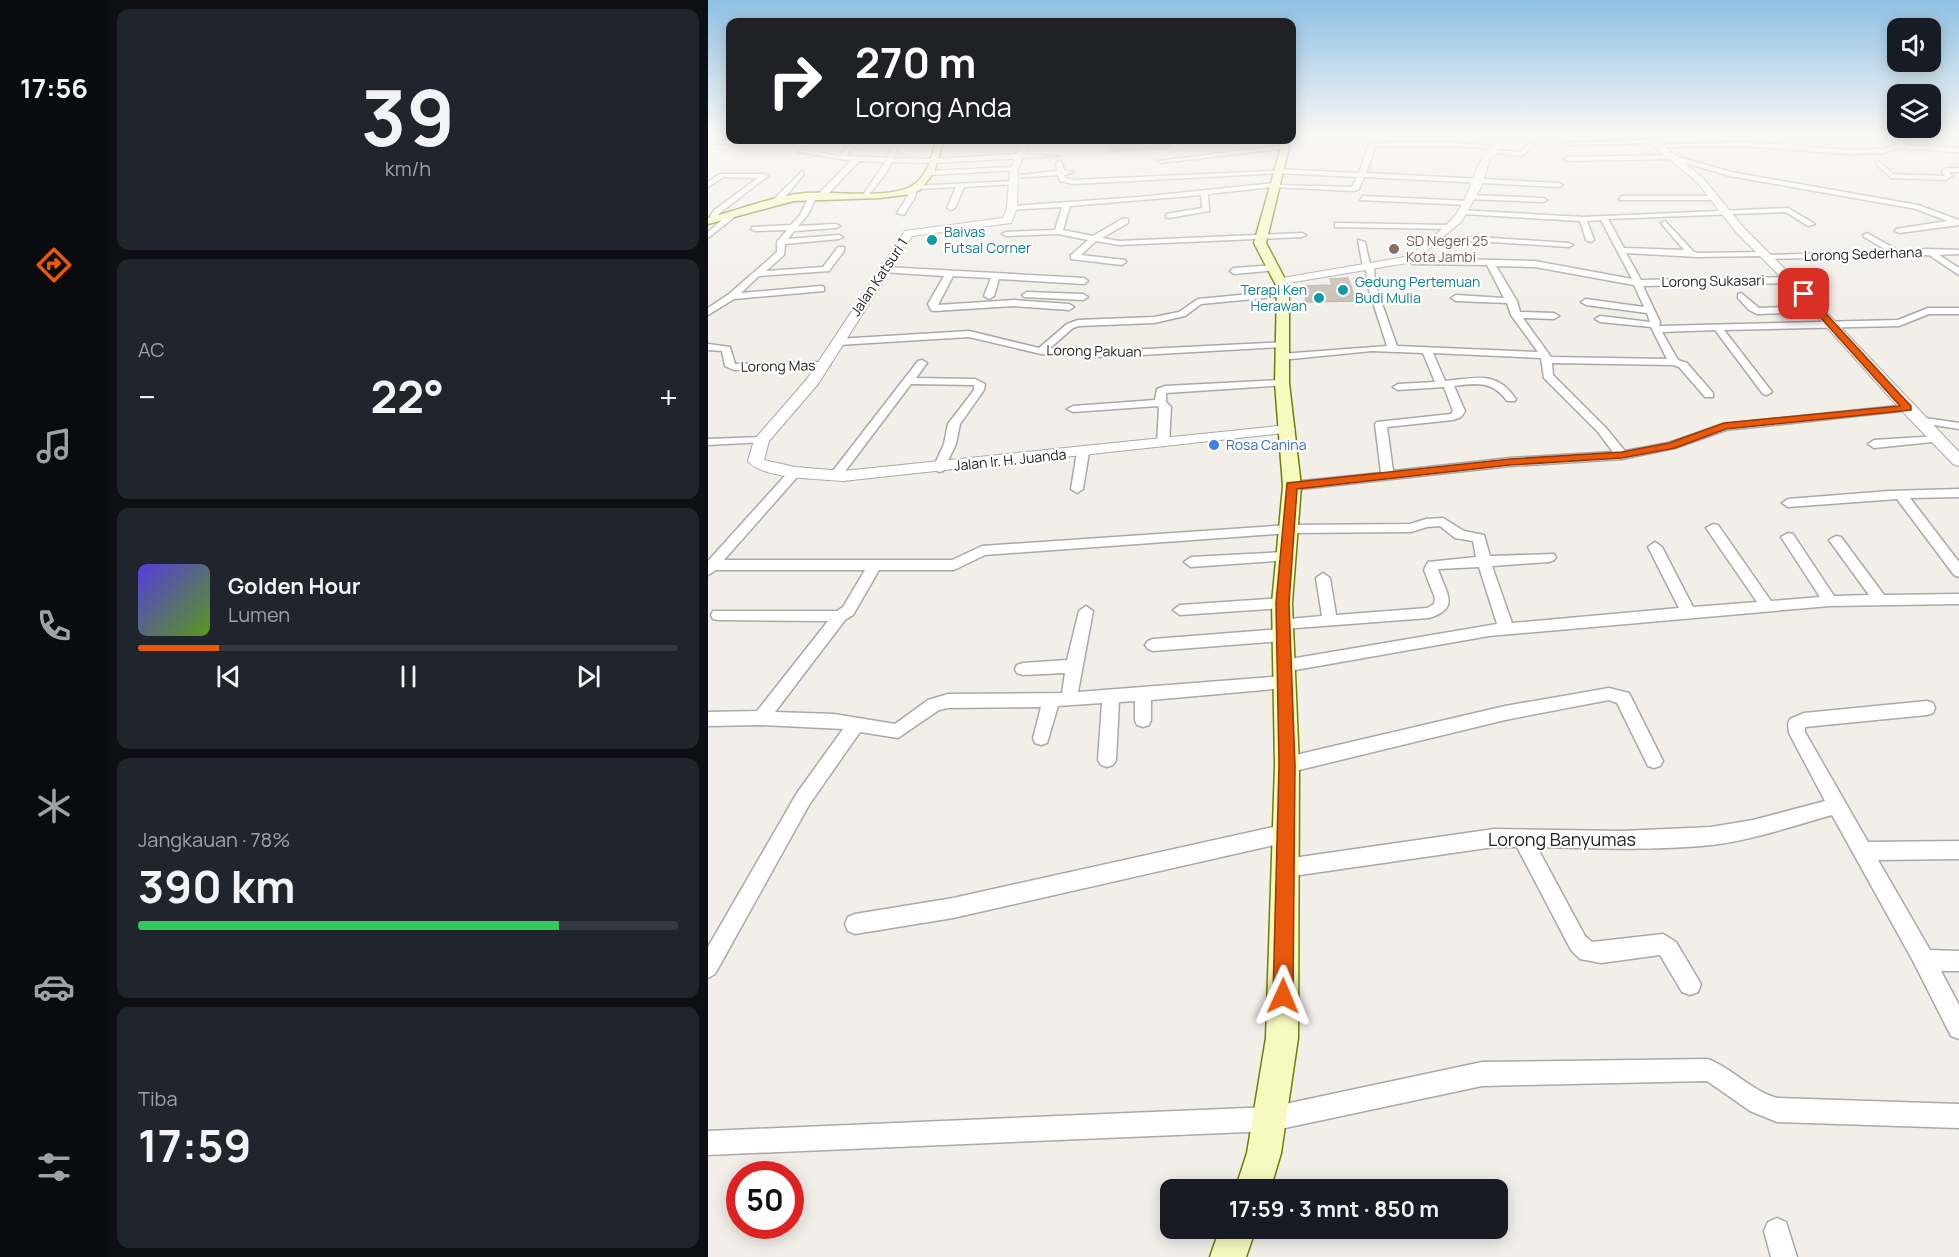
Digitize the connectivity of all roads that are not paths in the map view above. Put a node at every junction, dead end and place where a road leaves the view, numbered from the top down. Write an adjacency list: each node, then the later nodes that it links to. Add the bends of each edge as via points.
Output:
1 (1204, 192): 36 (street, via 1206,209)
2 (743, 193): 39 (street)
3 (784, 193): 27 (street)
4 (821, 193): 19 (street)
5 (898, 193): 18 (main road)
6 (913, 193): 33 (street)
7 (958, 193): 29 (street)
8 (1014, 193): 30 (street)
9 (1157, 193): 21 (street)
10 (1198, 193): 21 (street)
11 (1272, 193): 57 (main road)
12 (1454, 193): 20 (street)
13 (1472, 193): 20 (street)
14 (1489, 193): 20 (street)
15 (1499, 193): 20 (street)
16 (1711, 193): 24 (street)
17 (1836, 193): 42 (street, via 1918,207)
18 (867, 195): 19 (main road)
19 (817, 196): 27 (main road); 49 (street)
20 (1471, 196): 26 (street); 34 (street); 38 (street); 47 (street)
21 (1155, 197): 28 (street)
22 (1363, 198): 25 (street)
23 (1622, 198): 24 (street)
24 (1715, 198): 32 (street)
25 (1393, 200): 31 (street); 34 (street)
26 (1543, 200)
27 (777, 201): 35 (main road)
28 (1066, 204): 30 (street); 52 (street)
29 (951, 208)
30 (1012, 208): 51 (street)
31 (1391, 212)
32 (1726, 212): 37 (street); 43 (street, via 1788,210); 71 (street)
33 (901, 213)
34 (1427, 214): 46 (street); 47 (street)
35 (733, 215): 39 (main road); 56 (street)
36 (1168, 216)
37 (1604, 218): 38 (street); 66 (street)
38 (1582, 219): 61 (street)
39 (710, 221)
40 (1125, 221): 59 (street)
41 (1665, 223): 70 (street)
42 (1958, 223): 50 (street)
43 (1811, 224)
44 (1338, 225): 46 (street)
45 (836, 226): 49 (street)
46 (1383, 226): 53 (street, via 1382,231 1375,233)
47 (1447, 227): 60 (street)
48 (755, 228): 49 (street)
49 (793, 228): 62 (street)
50 (1899, 231)
51 (1005, 232): 52 (street); 77 (street, Jalan Katsuri 1, via 909,233)
52 (1058, 232): 59 (street)
53 (1330, 233)
54 (1302, 235): 57 (street)
55 (1867, 235): 69 (street)
56 (708, 236)
57 (1260, 236): 59 (street, via 1124,243); 86 (main road, via 1261,249)
58 (839, 237): 62 (street)
59 (1094, 239): 73 (street, via 1074,257)
60 (1433, 240): 64 (street); 72 (street)
61 (1590, 240)
62 (781, 242): 82 (street, via 782,254)
63 (1361, 242): 75 (street)
64 (1569, 245)
65 (841, 249): 76 (street)
66 (1621, 250): 70 (street, Lorong Sederhana); 87 (street)
67 (1928, 251): 68 (street, Lorong Sederhana); 69 (street, Lorong Sederhana); 80 (street)
68 (1959, 252)
69 (1896, 253): 71 (street, Lorong Sederhana)
70 (1691, 254): 71 (street, Lorong Sederhana)
71 (1766, 255): 84 (street)
72 (1413, 261): 74 (street, Lorong Sukasari); 75 (street)
73 (1122, 262)
74 (1490, 263): 87 (street, Lorong Sukasari, via 1535,264); 95 (street)
75 (1369, 267): 86 (street); 112 (street)
76 (826, 269): 79 (street); 89 (street)
77 (885, 270): 81 (street); 110 (street, Jalan Katsuri 1)
78 (1234, 271): 86 (street)
79 (783, 272): 82 (street); 90 (street)
80 (1959, 272)
81 (950, 273): 83 (street); 102 (street, via 933,307)
82 (758, 274): 91 (street)
83 (996, 275): 85 (street); 102 (street)
84 (1790, 280): 87 (street, Lorong Sukasari); 98 (street)
85 (1084, 281)
86 (1280, 281): 115 (street, via 1198,302 1173,316 1137,323 1078,323); 116 (main road)
87 (1636, 283): 101 (street)
88 (821, 289): 89 (street)
89 (805, 290): 90 (street)
90 (761, 294): 91 (street)
91 (732, 296): 100 (street)
92 (1741, 296): 98 (street, via 1757,311)
93 (1083, 297): 102 (street, via 1058,294)
94 (1456, 298): 95 (street)
95 (1512, 302): 103 (street)
96 (1586, 302): 101 (street)
97 (1069, 307): 102 (street, via 1026,303)
98 (1818, 309): 106 (street)
99 (1959, 311): 106 (street, via 1928,311 1899,323)
100 (708, 312)
101 (1649, 312): 107 (street)
102 (978, 313): 109 (street, Lorong Pakuan, via 928,335); 115 (street, Lorong Pakuan)
103 (1516, 315): 104 (street); 117 (street)
104 (1554, 316)
105 (1600, 319): 107 (street)
106 (1833, 324): 108 (street); 129 (street)
107 (1656, 327): 108 (street); 118 (street)
108 (1717, 327): 125 (street)
109 (897, 339): 110 (street, Lorong Pakuan); 113 (street)
110 (838, 342): 120 (street, Jalan Katsuri 1)
111 (708, 347): 120 (street, Lorong Mas, via 726,349 730,366 734,367)
112 (1393, 349): 114 (street, Lorong Pakuan); 116 (street, Lorong Pakuan)
113 (902, 350)
114 (1427, 350): 117 (street, Lorong Pakuan); 123 (street)
115 (1041, 351): 116 (street, Lorong Pakuan)
116 (1282, 351): 122 (main road)
117 (1546, 358): 118 (street, Lorong Pakuan); 140 (street, via 1548,376)
118 (1674, 362): 126 (street, via 1683,365)
119 (922, 363): 121 (street)
120 (825, 364): 135 (street, Jalan Katsuri 1)
121 (910, 381): 142 (street, via 980,384 954,424); 144 (street)
122 (1282, 383): 128 (street, via 1170,388 1161,391); 133 (main road)
123 (1445, 384): 124 (street); 127 (street, via 1494,383 1504,387); 145 (street, via 1459,411 1457,416 1381,424)
124 (1398, 387)
125 (1767, 392)
126 (1709, 395)
127 (1511, 399)
128 (1160, 403): 130 (street); 137 (street, via 1165,407)
129 (1907, 408): 131 (street); 140 (street, via 1724,426 1671,446)
130 (1073, 409)
131 (1919, 420): 132 (street); 134 (street)
132 (1959, 426)
133 (1288, 429): 137 (street, Jalan Ir. H. Juanda); 146 (main road)
134 (1938, 439): 138 (street); 141 (street)
135 (762, 440): 136 (street); 143 (street, Jalan Ir. H. Juanda, via 756,454 760,465)
136 (708, 442)
137 (1163, 443): 139 (street, Jalan Ir. H. Juanda)
138 (1874, 444)
139 (1083, 452): 142 (street, Jalan Ir. H. Juanda); 147 (street)
140 (1622, 455): 145 (street)
141 (1959, 461)
142 (939, 468): 144 (street, Jalan Ir. H. Juanda)
143 (795, 472): 144 (street, Jalan Ir. H. Juanda); 161 (street)
144 (836, 475)
145 (1387, 475): 146 (street)
146 (1292, 486): 152 (main road)
147 (1077, 489)
148 (1959, 493): 149 (street)
149 (1901, 495): 150 (street); 162 (street)
150 (1788, 503)
151 (1713, 528): 167 (street)
152 (1289, 529): 156 (main road); 158 (street, via 1411,528 1443,522 1460,535 1479,538); 160 (street, via 982,551 954,565)
153 (1788, 537): 166 (street)
154 (1836, 540): 164 (street)
155 (1655, 547): 170 (street)
156 (1284, 557): 159 (street); 174 (main road)
157 (1549, 557): 158 (street)
158 (1484, 561): 173 (street, via 1438,563 1431,567 1442,598 1436,611); 175 (street)
159 (1191, 562)
160 (875, 565): 161 (street); 172 (street, via 848,611)
161 (710, 567)
162 (1959, 572)
163 (1323, 578): 173 (street)
164 (1879, 599): 165 (street); 166 (street)
165 (1959, 599)
166 (1830, 601): 167 (street)
167 (1767, 606): 170 (street)
168 (1180, 610): 174 (street)
169 (1086, 611): 177 (street)
170 (1689, 613): 175 (street)
171 (718, 615): 172 (street)
172 (840, 616): 185 (street)
173 (1330, 620): 174 (street)
174 (1283, 621): 176 (street); 179 (main road)
175 (1506, 628): 179 (street)
176 (1153, 645)
177 (1074, 666): 178 (street); 182 (street)
178 (1023, 669)
179 (1284, 674): 180 (street); 192 (main road)
180 (1143, 692): 181 (street); 187 (street)
181 (1111, 695): 182 (street); 190 (street)
182 (1069, 700): 183 (street)
183 (1051, 702): 188 (street, via 948,701 934,705 898,731); 189 (street)
184 (1927, 708): 193 (street, via 1804,720 1796,724)
185 (761, 718): 186 (street); 188 (street)
186 (708, 719)
187 (1143, 720)
188 (855, 726): 202 (street, via 803,799)
189 (1041, 738)
190 (1107, 760)
191 (1654, 761): 192 (street, via 1623,698 1609,694 1505,712)
192 (1287, 765): 194 (main road)
193 (1835, 806): 195 (street, Lorong Banyumas, via 1753,829 1711,836 1622,840); 197 (street)
194 (1287, 833): 198 (main road); 199 (street, via 953,908)
195 (1522, 838): 198 (street, Lorong Banyumas, via 1460,842); 203 (street, via 1578,943 1587,952 1662,944)
196 (1959, 850): 197 (street)
197 (1862, 851): 200 (street)
198 (1286, 868): 206 (main road, via 1282,1038)
199 (855, 924)
200 (1925, 960): 201 (street); 204 (street)
201 (1959, 961)
202 (708, 967)
203 (1690, 984)
204 (1959, 1028)
205 (1959, 1116): 206 (street, via 1777,1110 1762,1105 1707,1070 1482,1074)
206 (1271, 1119): 207 (street); 208 (main road)
207 (708, 1143)
208 (1256, 1179)
209 (1777, 1231): 212 (street)
210 (1234, 1239): 211 (main road)
211 (1228, 1257)
212 (1784, 1257)

